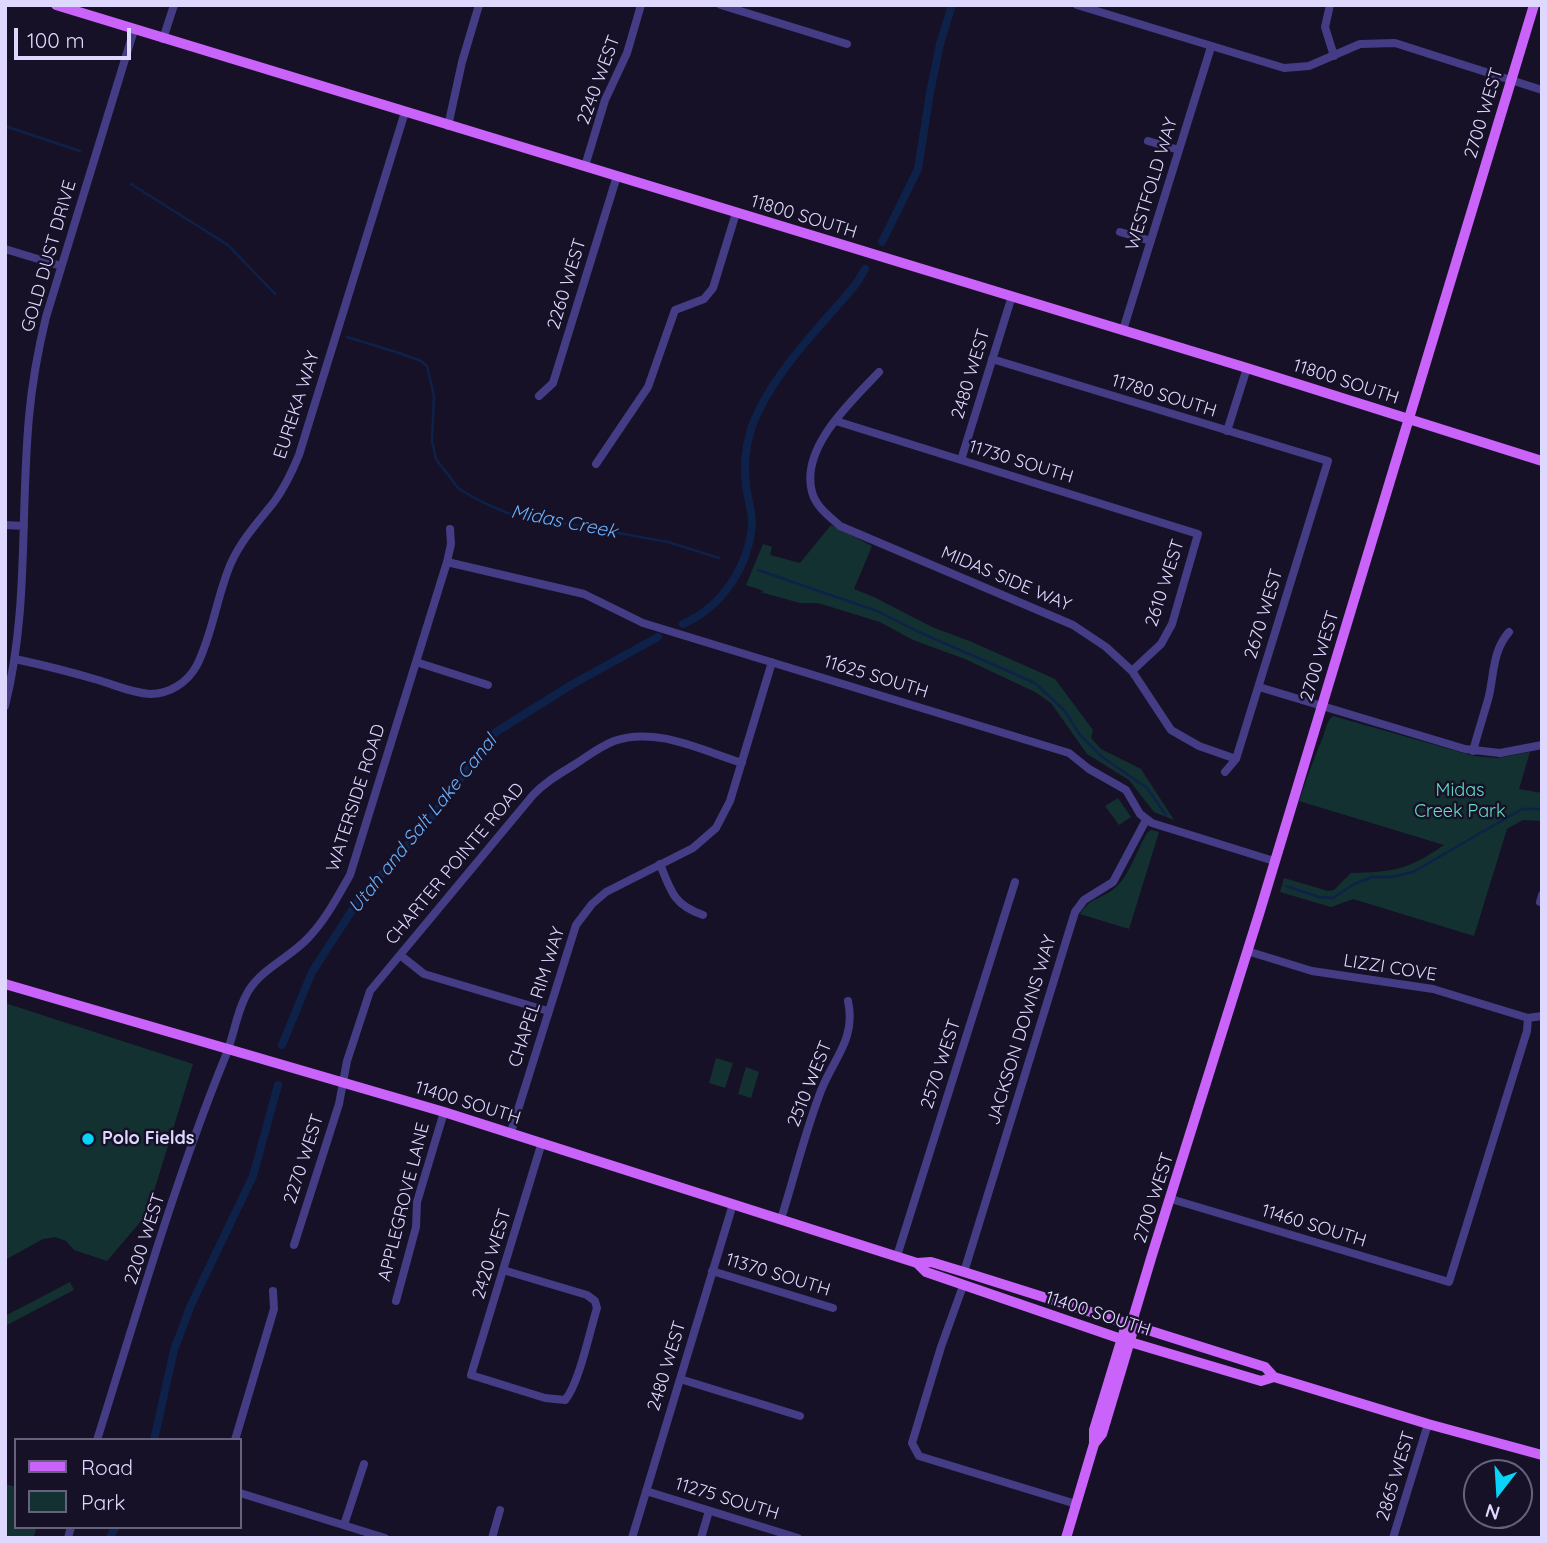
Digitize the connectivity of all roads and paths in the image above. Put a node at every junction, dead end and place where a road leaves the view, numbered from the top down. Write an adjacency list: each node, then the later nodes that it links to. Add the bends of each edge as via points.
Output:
1 (56, 5): 10 (main road, 11800 SOUTH)
2 (174, 5): 11 (street)
3 (479, 5): 18 (street)
4 (641, 5): 21 (street, 2240 WEST)
5 (720, 5): 12 (street)
6 (1077, 5): 9 (street)
7 (1330, 5): 14 (street, via 1325,27)
8 (1534, 5): 15 (main road, 2700 WEST)
9 (1107, 10): 13 (street)
10 (134, 30): 11 (main road, 11800 SOUTH); 27 (street, GOLD DUST DRIVE)
11 (163, 39): 17 (main road, 11800 SOUTH)
12 (847, 44)
13 (1211, 47): 14 (street, via 1284,68 1309,66); 20 (street, WESTFOLD WAY)
14 (1334, 56): 15 (street, via 1360,44 1395,43)
15 (1511, 80): 16 (street); 34 (main road, 2700 WEST)
16 (1542, 90)
17 (405, 112): 18 (main road, 11800 SOUTH); 47 (street, EUREKA WAY, via 299,455 283,488 235,554 192,673 170,690 152,694)
18 (448, 126): 21 (main road, 11800 SOUTH)
19 (1148, 141): 20 (street)
20 (1179, 150): 25 (street, WESTFOLD WAY)
21 (585, 166): 22 (main road, 11800 SOUTH)
22 (617, 176): 23 (main road, 11800 SOUTH); 33 (street, 2260 WEST, via 553,383)
23 (736, 214): 28 (main road, 11800 SOUTH); 40 (street, via 713,288 704,299 675,310 648,387)
24 (1120, 232): 25 (street)
25 (1151, 241): 29 (street, WESTFOLD WAY)
26 (5, 248): 27 (street)
27 (61, 266): 42 (street, GOLD DUST DRIVE, via 33,383)
28 (1012, 296): 29 (main road, 11800 SOUTH); 30 (street, 2480 WEST)
29 (1124, 330): 31 (main road, 11800 SOUTH)
30 (992, 359): 36 (street, 11780 SOUTH); 37 (street, 2480 WEST)
31 (1247, 368): 34 (main road, 11800 SOUTH); 36 (street)
32 (879, 372): 35 (street, MIDAS SIDE WAY)
33 (539, 396)
34 (1408, 418): 39 (main road, 11800 SOUTH); 53 (main road, 2700 WEST)
35 (836, 421): 37 (street, 11730 SOUTH); 50 (street, MIDAS SIDE WAY, via 817,448 811,472 812,492 821,509 840,526 1073,625 1107,647)
36 (1227, 431): 38 (street, 11780 SOUTH)
37 (961, 460): 44 (street, 11730 SOUTH)
38 (1328, 461): 52 (street, 2670 WEST)
39 (1542, 461)
40 (596, 464)
41 (5, 526): 42 (street)
42 (24, 526): 47 (street, GOLD DUST DRIVE)
43 (450, 529): 45 (street, WATERSIDE ROAD)
44 (1198, 534): 50 (street, 2610 WEST, via 1172,624 1161,643)
45 (447, 562): 48 (street, WATERSIDE ROAD); 49 (street, 11625 SOUTH, via 584,594 634,620)
46 (1509, 632): 56 (street, via 1497,652)
47 (15, 659): 54 (street, GOLD DUST DRIVE)
48 (416, 662): 51 (street); 72 (street, WATERSIDE ROAD, via 350,875 308,938 249,990)
49 (772, 662): 58 (street, CHAPEL RIM WAY); 60 (street, 11625 SOUTH, via 1069,753 1126,790)
50 (1132, 671): 57 (street, MIDAS SIDE WAY, via 1171,730)
51 (488, 685)
52 (1259, 687): 53 (street); 57 (street, 2670 WEST)
53 (1321, 705): 56 (street); 61 (main road, 2700 WEST)
54 (5, 706)
55 (1542, 745): 56 (street, via 1500,753)
56 (1473, 751)
57 (1236, 759): 59 (street, 2670 WEST)
58 (742, 763): 62 (street, CHAPEL RIM WAY, via 728,808 716,828 700,844); 66 (street, CHARTER POINTE ROAD, via 654,737 625,738 597,749 540,788)
59 (1225, 772)
60 (1146, 820): 61 (street); 85 (street, JACKSON DOWNS WAY, via 1113,882 1084,900 1075,912)
61 (1274, 861): 65 (main road, 2700 WEST)
62 (660, 864): 64 (street, via 678,903); 69 (street, CHAPEL RIM WAY, via 606,891 586,911 570,940)
63 (1015, 882): 81 (street, 2570 WEST)
64 (704, 915)
65 (1247, 951): 71 (street, LIZZI COVE, via 1312,971 1433,989); 77 (main road, 2700 WEST)
66 (400, 955): 69 (street, via 424,974); 73 (street, CHARTER POINTE ROAD, via 367,998)
67 (5, 984): 72 (main road, 11400 SOUTH)
68 (848, 1001): 79 (street, 2510 WEST, via 850,1023 843,1048 818,1098)
69 (548, 1011): 75 (street, CHAPEL RIM WAY)
70 (1542, 1016): 71 (street, LIZZI COVE)
71 (1528, 1018): 77 (street, 11460 SOUTH, via 1449,1282)
72 (229, 1050): 73 (main road, 11400 SOUTH); 96 (street, 2200 WEST, via 195,1138)
73 (343, 1083): 74 (main road, 11400 SOUTH); 80 (street, 2270 WEST)
74 (444, 1112): 75 (main road, 11400 SOUTH); 88 (street, APPLEGROVE LANE, via 417,1202 416,1227)
75 (511, 1132): 76 (main road, 11400 SOUTH)
76 (542, 1142): 78 (main road, 11400 SOUTH); 83 (street, 2420 WEST)
77 (1171, 1199): 90 (main road, 2700 WEST)
78 (733, 1204): 79 (main road, 11400 SOUTH); 84 (street, 2480 WEST)
79 (781, 1219): 81 (main road, 11400 SOUTH)
80 (293, 1245)
81 (897, 1256): 82 (main road, 11400 SOUTH)
82 (917, 1263): 85 (main road, 11400 SOUTH, via 931,1262); 86 (main road, 11400 SOUTH, via 926,1272)
83 (503, 1270): 83 (street, 2420 WEST, via 595,1301 586,1345 565,1400 471,1375)
84 (712, 1271): 89 (street, 11370 SOUTH); 93 (street, 2480 WEST)
85 (964, 1272): 90 (main road, 11400 SOUTH)
86 (963, 1286): 91 (main road, 11400 SOUTH); 102 (street, via 912,1443 919,1455)
87 (273, 1291): 97 (street, via 274,1309)
88 (396, 1301)
89 (833, 1308)
90 (1130, 1326): 91 (main road, 2700 WEST); 92 (main road, 11400 SOUTH, via 1265,1367)
91 (1126, 1341): 92 (main road, 11400 SOUTH, via 1261,1381); 102 (main road, 2700 WEST, via 1102,1434 1094,1444)
92 (1274, 1377): 95 (main road, 11400 SOUTH)
93 (680, 1379): 94 (street); 100 (street, 2480 WEST)
94 (800, 1416)
95 (1428, 1424): 98 (main road, 11400 SOUTH); 112 (street, 2865 WEST)
96 (98, 1438)
97 (236, 1438)
98 (1542, 1455)
99 (363, 1464): 105 (street)
100 (646, 1491): 104 (street, 11275 SOUTH); 108 (street, 2480 WEST)
101 (242, 1494): 105 (street)
102 (1076, 1504): 111 (main road, 2700 WEST)
103 (500, 1510): 107 (street)
104 (709, 1511): 109 (street); 110 (street, 11275 SOUTH)
105 (344, 1525): 106 (street)
106 (385, 1538)
107 (492, 1538)
108 (632, 1538)
109 (701, 1538)
110 (799, 1538)
111 (1066, 1538)
112 (1393, 1538)

